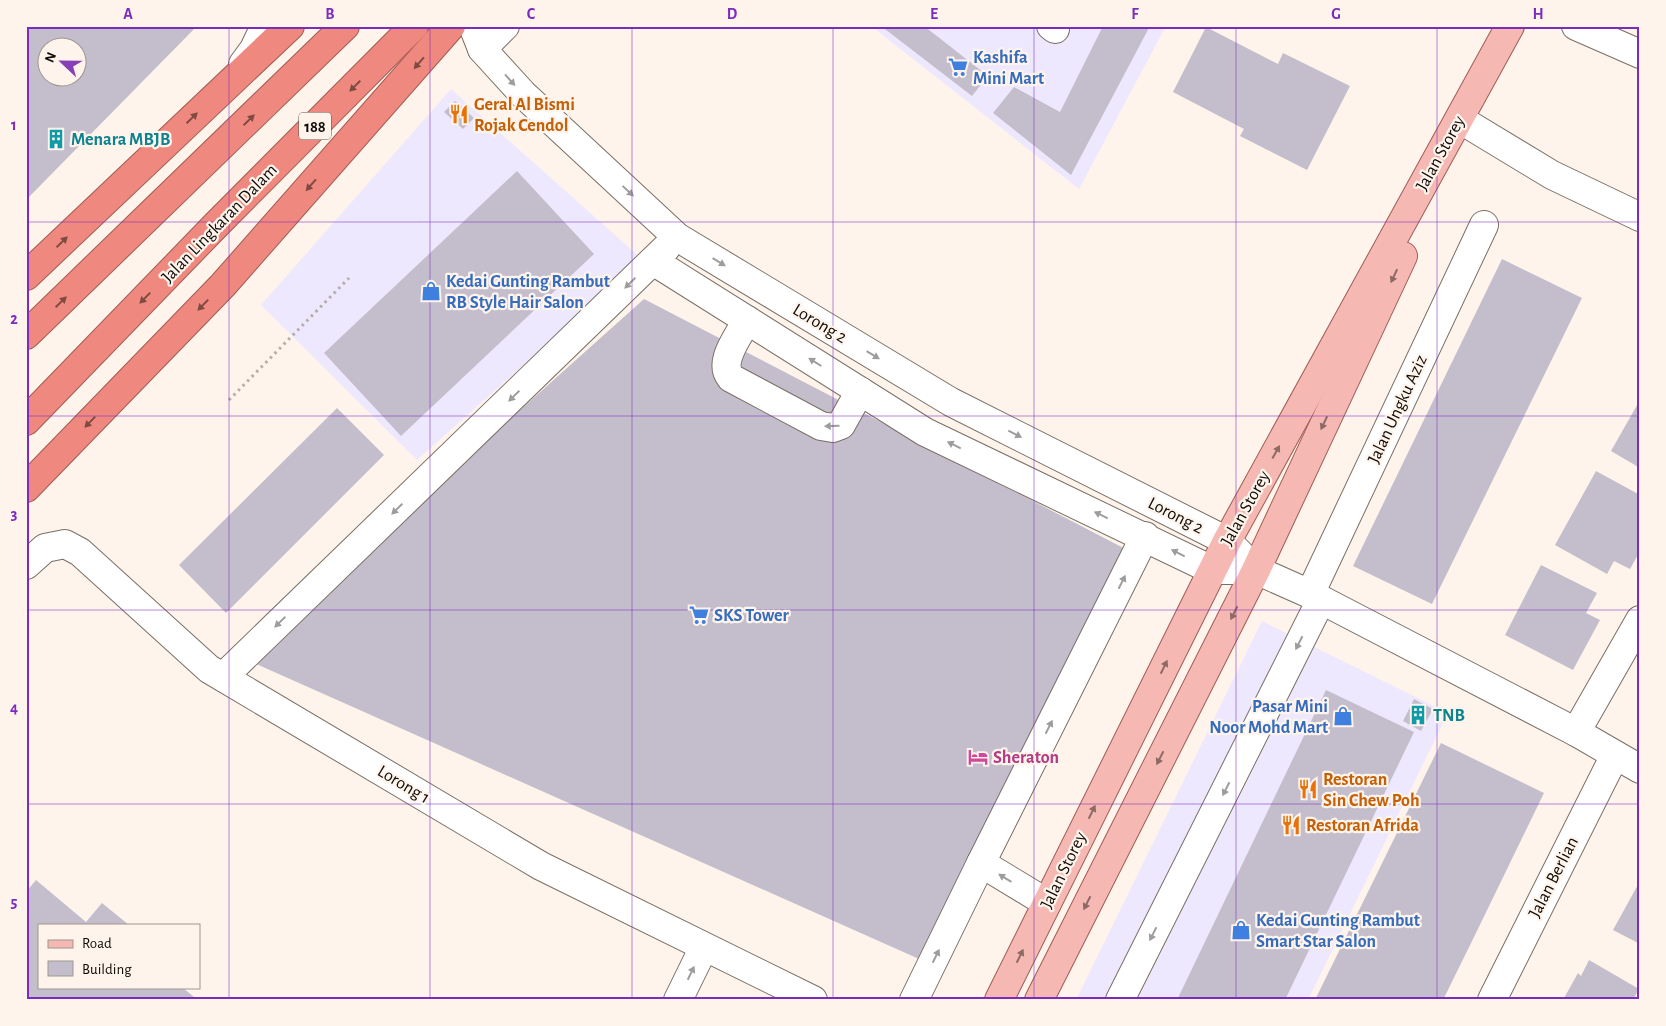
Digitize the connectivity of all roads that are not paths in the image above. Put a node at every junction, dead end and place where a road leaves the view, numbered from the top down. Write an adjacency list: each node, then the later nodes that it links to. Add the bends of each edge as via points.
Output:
1 (265, 26): 11 (street, via 254,49)
2 (290, 26): 11 (highway)
3 (345, 26): 19 (highway, one-way to 3)
4 (414, 26): 21 (highway, Jalan Lingkaran Dalam / 188, one-way to 21)
5 (451, 26): 22 (highway, one-way to 22, via 222,285)
6 (505, 26): 9 (street)
7 (1511, 26): 12 (main road, Jalan Storey); 24 (main road, Jalan Storey, one-way to 7)
8 (1576, 26): 10 (street)
9 (478, 38): 15 (street, Lorong 2, one-way to 15, via 523,94)
10 (1640, 54)
11 (229, 83): 17 (highway, one-way to 11)
12 (1466, 123): 13 (street, via 1552,175); 27 (main road, Jalan Storey, one-way to 27)
13 (1640, 217)
14 (1484, 225): 28 (street, Jalan Ungku Aziz)
15 (678, 237): 16 (street); 24 (street, Lorong 2, one-way to 24, via 951,402)
16 (653, 261): 18 (street); 30 (street, one-way to 30)
17 (26, 276)
18 (747, 320): 20 (street, one-way to 18); 20 (street, one-way to 18, via 841,425 833,428 821,426 730,378 725,372 725,362)
19 (26, 335)
20 (860, 391): 23 (street, one-way to 20, via 926,432)
21 (26, 421)
22 (26, 488)
23 (1145, 536): 26 (street, one-way to 23); 34 (street, one-way to 23)
24 (1227, 541): 26 (main road, Jalan Storey); 27 (street)
25 (26, 565): 30 (street, Lorong 1, via 45,548 65,544 80,552 195,658)
26 (1212, 570): 27 (street); 35 (main road, Jalan Storey, one-way to 26)
27 (1256, 570): 28 (street); 41 (main road, Jalan Storey, one-way to 41)
28 (1316, 597): 31 (street); 42 (street, one-way to 42)
29 (1640, 620): 31 (street)
30 (223, 677): 36 (street, Lorong 1, via 541,866)
31 (1576, 732): 32 (street)
32 (1615, 755): 33 (street); 43 (street, Jalan Berlian)
33 (1640, 769)
34 (981, 863): 35 (street, one-way to 34); 39 (street, one-way to 34)
35 (1047, 903): 40 (main road, Jalan Storey, one-way to 35)
36 (704, 947): 37 (street, one-way to 36); 38 (street, Lorong 1)
37 (678, 1000)
38 (813, 1000)
39 (914, 1000)
40 (999, 1000)
41 (1039, 1000)
42 (1120, 1000)
43 (1492, 1000)

